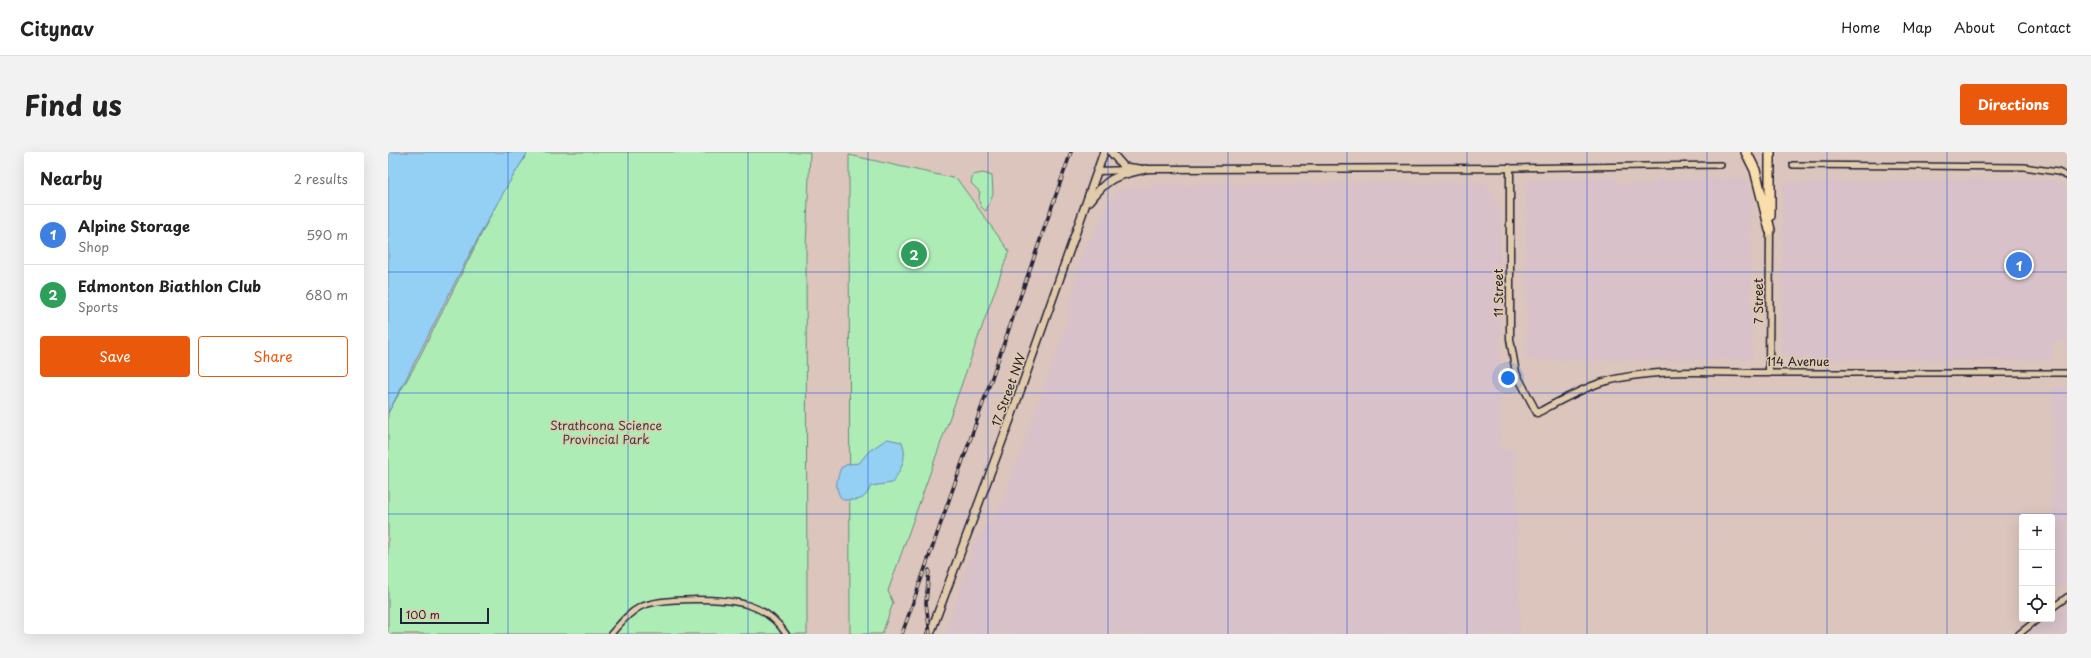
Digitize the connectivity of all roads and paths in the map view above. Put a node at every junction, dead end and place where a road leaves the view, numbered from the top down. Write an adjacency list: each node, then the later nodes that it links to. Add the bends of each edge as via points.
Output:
1 (1104, 152): 9 (main road, 17 Street NW)
2 (1111, 152): 8 (main road, via 1124,167)
3 (1746, 152): 12 (highway, via 1755,170)
4 (1770, 152): 12 (highway)
5 (1721, 165): 7 (street)
6 (1793, 165): 10 (street, via 2024,167 2058,172)
7 (1510, 168): 8 (street); 15 (street, 11 Street, via 1510,339 1516,373)
8 (1146, 169): 9 (street); 11 (main road, via 1109,180 1102,185)
9 (1098, 171): 11 (main road, 17 Street NW)
10 (2067, 176)
11 (1086, 207): 21 (main road, 17 Street NW)
12 (1770, 230): 13 (street, 7 Street)
13 (1769, 373): 14 (street, 114 Avenue); 15 (street, 114 Avenue, via 1672,372 1623,377 1577,393)
14 (2067, 373)
15 (1537, 413)
16 (2067, 597): 17 (street)
17 (2055, 606)
18 (2034, 622): 22 (street)
19 (611, 634): 20 (street, via 635,610 670,600 749,605 774,619)
20 (786, 634)
21 (930, 634)
22 (2019, 634)

